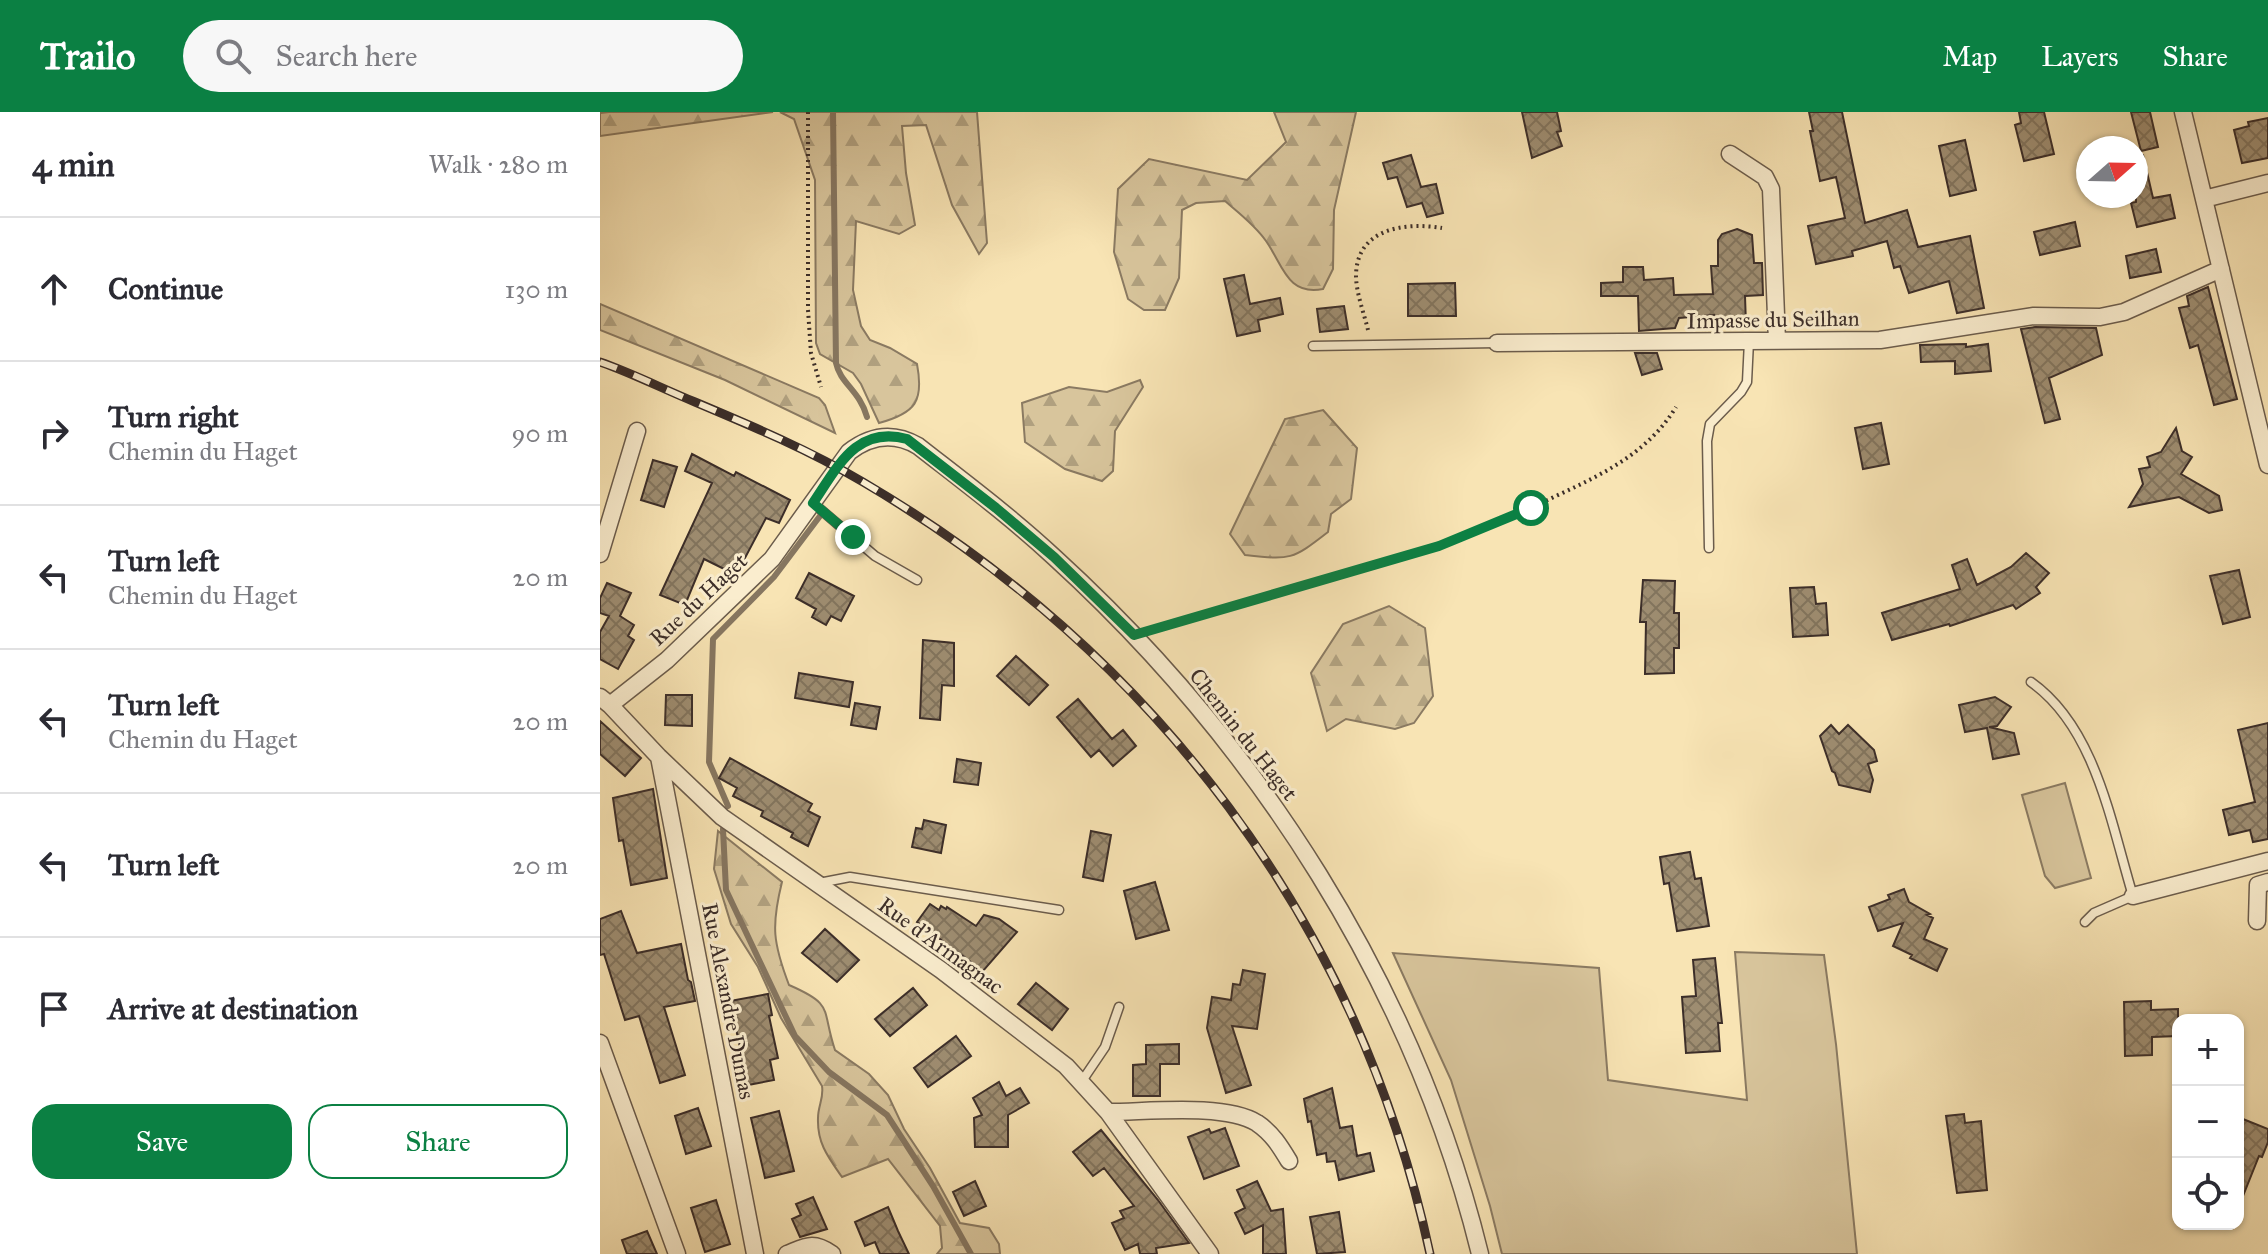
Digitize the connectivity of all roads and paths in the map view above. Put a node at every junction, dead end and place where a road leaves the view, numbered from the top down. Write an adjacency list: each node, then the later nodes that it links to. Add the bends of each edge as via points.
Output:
1 (808, 112): 13 (path, via 808,310 811,353)
2 (2183, 112): 5 (street)
3 (1730, 154): 9 (street, via 1765,177 1771,189)
4 (2268, 183): 5 (street)
5 (2204, 199): 7 (street)
6 (1442, 228): 11 (path, via 1406,225 1386,231 1357,257 1356,279)
7 (2221, 269): 9 (street, Impasse du Seilhan, via 2124,312 2100,317 2034,316 1880,340); 16 (street)
8 (1749, 341): 9 (street, Impasse du Seilhan); 10 (street, Impasse du Seilhan); 18 (lane, via 1747,382 1710,424)
9 (1777, 341)
10 (1497, 343): 11 (lane, Impasse du Seilhan)
11 (1372, 344): 12 (lane, Impasse du Seilhan)
12 (1313, 346)
13 (821, 387)
14 (1676, 407): 21 (path, via 1663,429 1633,454 1531,508 1439,546)
15 (637, 431): 19 (street)
16 (2268, 465)
17 (813, 503): 20 (lane, via 875,556); 21 (street, Chemin du Haget, via 858,445 881,437 907,439 1054,557); 23 (street, Rue du Haget, via 772,559 736,596 667,660)
18 (1709, 548)
19 (600, 554)
20 (917, 580)
21 (1134, 635): 42 (street, Chemin du Haget, via 1253,777 1354,932 1432,1100 1463,1186)
22 (2031, 682): 28 (lane, via 2073,728 2087,756)
23 (605, 701): 24 (street, Rue d'Armagnac)
24 (659, 757): 27 (street, Rue d'Armagnac, via 722,817); 38 (street, Rue Alexandre Dumas)
25 (2268, 861): 28 (street)
26 (2268, 882): 30 (street, via 2258,885)
27 (817, 883): 29 (lane, via 850,877); 34 (street, Rue d'Armagnac, via 953,979)
28 (2133, 896): 31 (lane)
29 (1059, 910)
30 (2257, 921)
31 (2085, 922)
32 (1119, 1007): 34 (lane, via 1105,1047)
33 (600, 1043): 37 (street)
34 (1082, 1081): 35 (street, Rue d'Armagnac)
35 (1108, 1112): 36 (street, via 1223,1111 1246,1117 1273,1137); 41 (street, Rue d'Armagnac)
36 (1289, 1161)
37 (677, 1254)
38 (755, 1254)
39 (787, 1254): 40 (street, via 810,1245)
40 (832, 1254)
41 (1210, 1254)
42 (1480, 1254)

